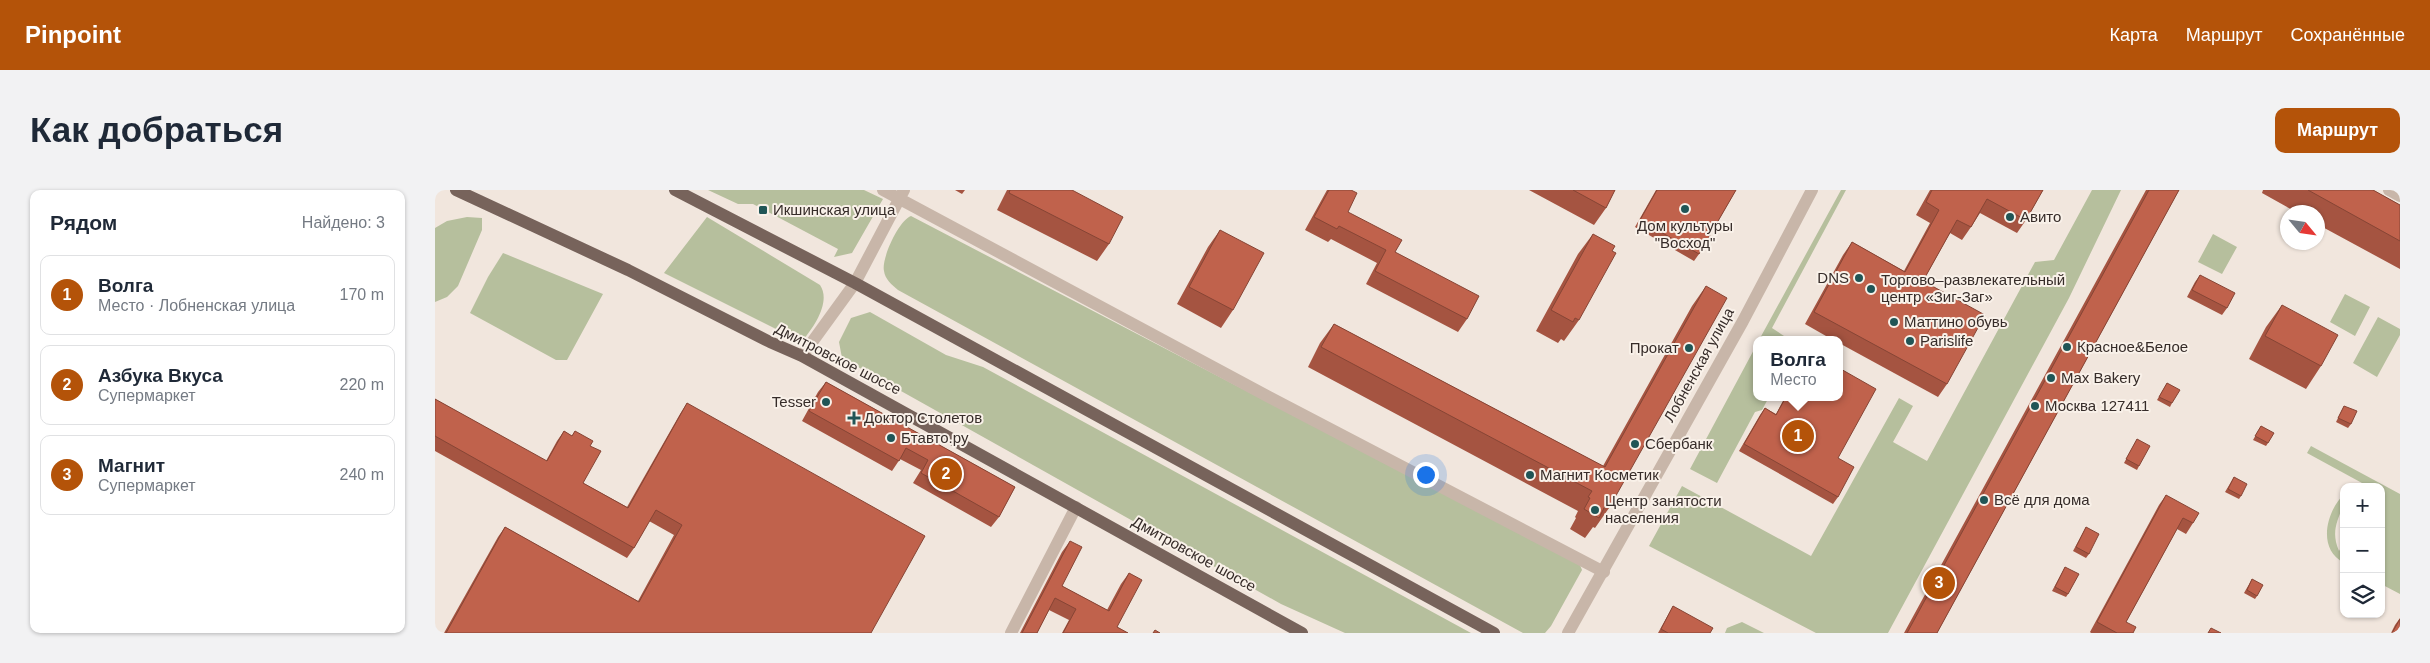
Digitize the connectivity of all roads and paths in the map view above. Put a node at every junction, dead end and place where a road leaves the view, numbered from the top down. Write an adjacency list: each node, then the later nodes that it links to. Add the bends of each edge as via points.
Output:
1 (455, 190): 9 (main road, Дмитровское шоссе)
2 (675, 190): 8 (main road)
3 (883, 190): 6 (street)
4 (1812, 190): 11 (street, Лобненская улица)
5 (2389, 190): 7 (street)
6 (902, 194): 8 (street); 11 (street, via 1235,379)
7 (2400, 196)
8 (855, 283): 9 (street); 14 (main road)
9 (802, 356): 10 (main road, Дмитровское шоссе)
10 (1076, 507): 12 (street); 13 (main road, Дмитровское шоссе)
11 (1604, 572): 15 (street, Лобненская улица)
12 (1011, 633)
13 (1302, 633)
14 (1494, 633)
15 (1569, 633)

